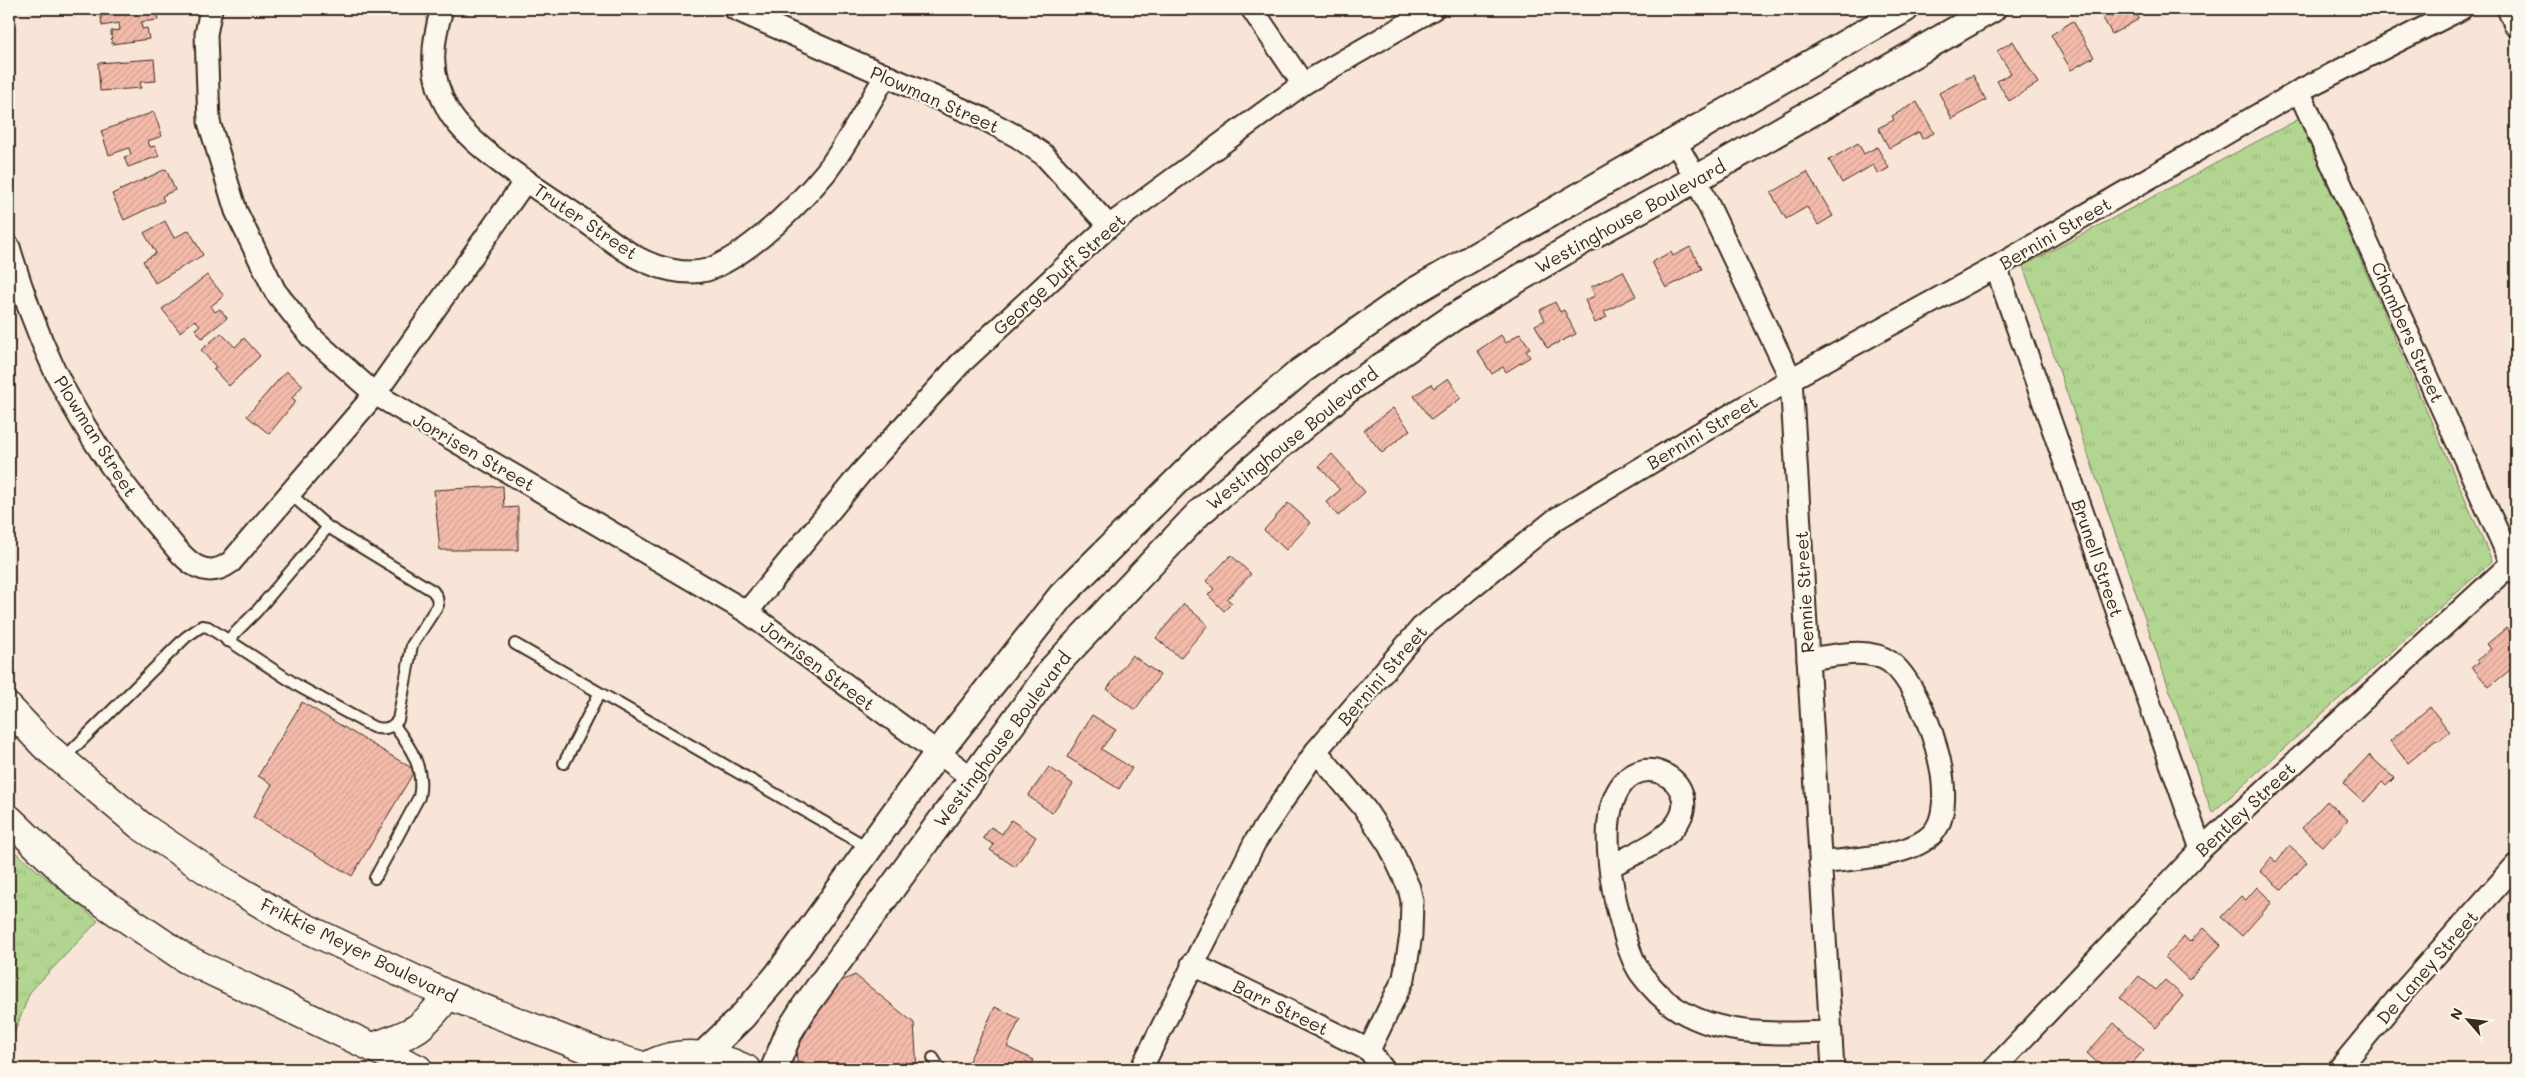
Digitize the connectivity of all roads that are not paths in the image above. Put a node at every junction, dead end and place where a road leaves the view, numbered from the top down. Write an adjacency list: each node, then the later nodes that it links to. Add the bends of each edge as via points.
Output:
1 (211, 9): 21 (street, Jorrisen Street, via 206,34 209,122 236,211 275,291 311,337)
2 (442, 9): 16 (street, Truter Street, via 432,52 439,92 461,128)
3 (735, 9): 11 (street, Plowman Street)
4 (1252, 9): 12 (street)
5 (1433, 9): 12 (street, George Duff Street)
6 (1905, 9): 14 (street)
7 (1992, 9): 15 (street, Westinghouse Boulevard)
8 (2461, 9): 13 (street, Bernini Street)
9 (2508, 9): 10 (street)
10 (2516, 26)
11 (885, 76): 16 (street, Truter Street, via 826,172 787,215 727,261 706,270 685,272 638,258); 17 (street, Plowman Street, via 1018,137 1044,155)
12 (1303, 84): 17 (street, George Duff Street)
13 (2299, 91): 19 (street, Bernini Street); 24 (street, Chambers Street)
14 (1675, 141): 15 (street, Rennie Street); 33 (street, via 1413,292 1301,371 1210,448 1061,596)
15 (1696, 178): 20 (street, Rennie Street); 36 (street, Westinghouse Boulevard, via 1454,317 1340,396 1199,513 1052,668)
16 (526, 180): 21 (street)
17 (1109, 226): 25 (street, George Duff Street, via 960,364 860,474)
18 (9, 247): 22 (street, Plowman Street, via 20,285 54,369 91,436 148,516 186,558 209,570 222,568 231,562)
19 (1996, 267): 20 (street, Bernini Street); 39 (street, Brunell Street)
20 (1792, 379): 28 (street, Rennie Street); 32 (street, Bernini Street, via 1556,519 1421,628)
21 (375, 394): 22 (street); 25 (street, Jorrisen Street)
22 (289, 493): 23 (lane)
23 (328, 527): 26 (lane); 31 (lane, via 433,591 437,597 438,605 412,646 398,720)
24 (2514, 568): 39 (street, Bentley Street)
25 (747, 612): 33 (street, Jorrisen Street)
26 (227, 641): 31 (lane, via 300,687 373,727 382,729); 34 (lane, via 202,626 186,637)
27 (516, 644): 29 (lane)
28 (1808, 658): 40 (street, Rennie Street); 40 (street, via 1865,653 1890,663 1905,678 1921,705 1933,732 1941,770 1942,806 1933,835 1922,843 1876,855)
29 (600, 694): 35 (lane); 38 (lane)
30 (9, 708): 34 (main road, Frikkie Meyer Boulevard)
31 (394, 725): 43 (lane, via 416,756 420,789 419,797)
32 (1316, 751): 44 (street, Bernini Street, via 1255,842); 48 (street, via 1365,809 1390,846 1412,901 1411,936 1404,978)
33 (937, 754): 36 (street, Jorrisen Street); 38 (street)
34 (62, 760): 45 (main road, Frikkie Meyer Boulevard, via 141,826 220,879 289,920)
35 (564, 763)
36 (971, 777): 54 (street, Westinghouse Boulevard, via 804,1008 790,1030)
37 (9, 819): 47 (main road, via 80,887 186,959)
38 (869, 848): 49 (street, via 777,976 742,1017)
39 (2201, 848): 59 (street, Bentley Street)
40 (1820, 863): 46 (street, Rennie Street)
41 (2516, 865): 60 (street, De Laney Street)
42 (1611, 866): 42 (street, via 1608,835 1611,809 1618,793 1642,771 1660,770 1674,781 1683,798 1680,817 1666,834); 46 (street, via 1616,904 1627,942 1639,972 1663,1000 1693,1019 1722,1028 1768,1034)
43 (375, 878)
44 (1192, 964): 48 (street, Barr Street); 56 (street, Bernini Street)
45 (448, 995): 47 (main road, via 422,1027); 51 (main road, Frikkie Meyer Boulevard)
46 (1830, 1032): 58 (street, Rennie Street)
47 (373, 1047): 52 (main road)
48 (1369, 1050): 57 (street, Barr Street)
49 (703, 1054): 51 (main road, via 673,1056); 53 (main road)
50 (933, 1058): 55 (lane)
51 (644, 1068)
52 (418, 1069)
53 (746, 1069)
54 (774, 1069)
55 (940, 1069)
56 (1141, 1069)
57 (1383, 1069)
58 (1833, 1069)
59 (1994, 1069)
60 (2339, 1069)

